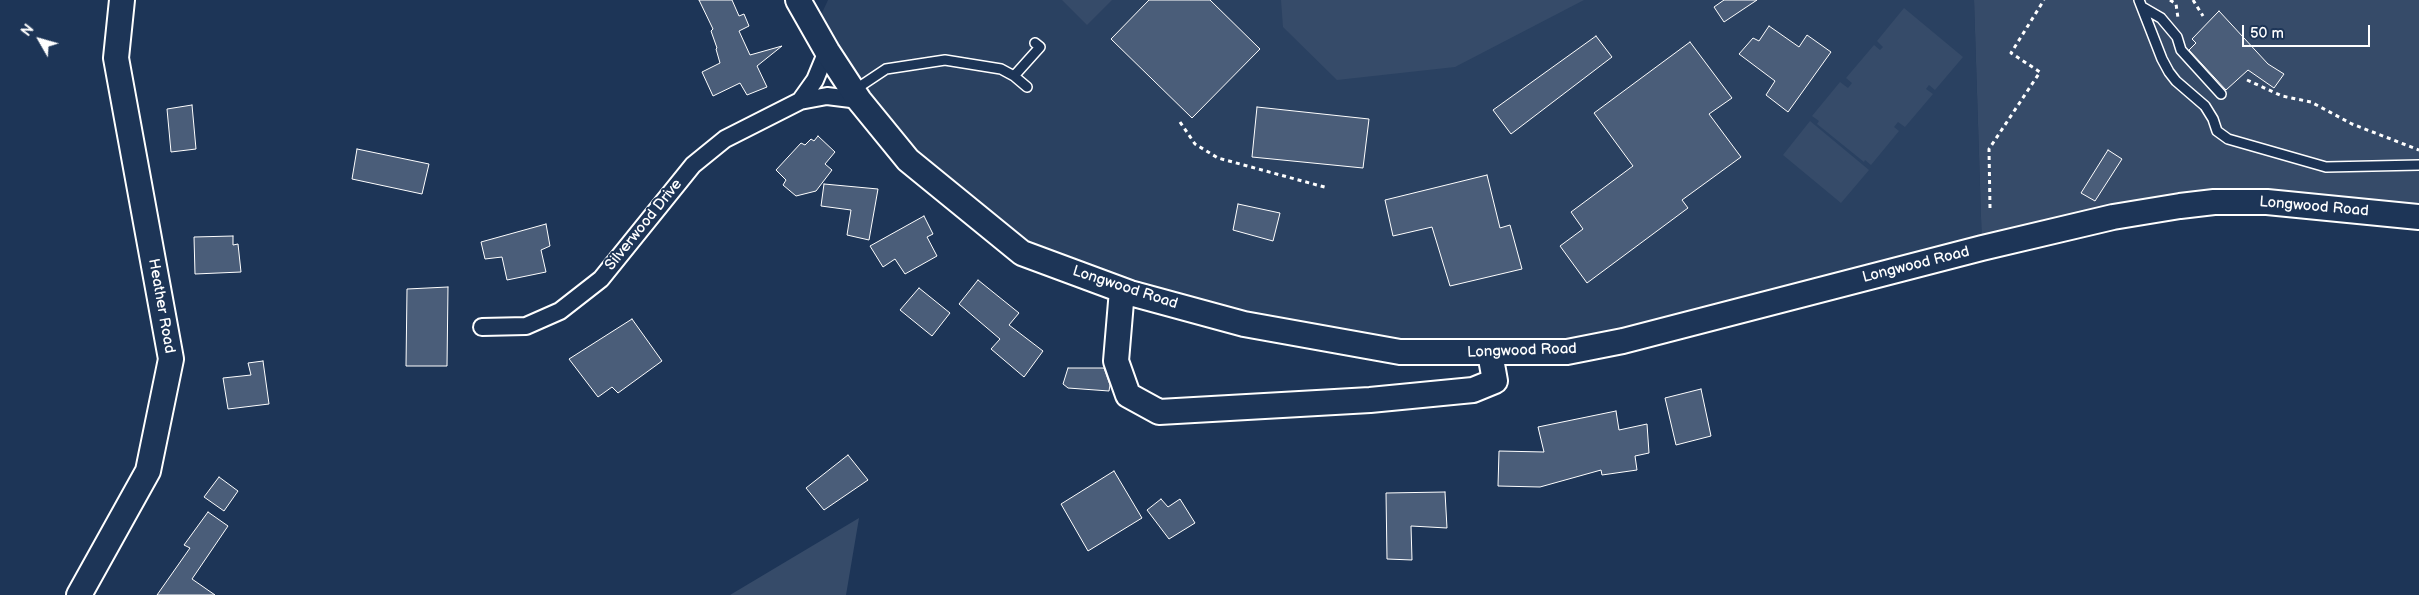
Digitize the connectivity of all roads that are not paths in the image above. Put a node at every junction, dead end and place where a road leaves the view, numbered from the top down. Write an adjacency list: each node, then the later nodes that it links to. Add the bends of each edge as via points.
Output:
1 (122, 0): 16 (street, Heather Road, via 116,58 171,359 148,470)
2 (798, 0): 5 (street, Longwood Road)
3 (2141, 4): 8 (lane, via 2161,18 2177,37 2181,50); 11 (lane, via 2169,72 2205,106 2217,131 2228,139 2326,167)
4 (1035, 43): 6 (lane, via 1040,47)
5 (827, 51): 9 (street, Longwood Road); 10 (street, Silverwood Drive, via 815,80)
6 (1014, 76): 7 (lane); 9 (lane, via 1001,69 945,60 886,69)
7 (1027, 87)
8 (2221, 94)
9 (856, 96): 10 (street, Silverwood Drive, via 827,96); 13 (street, Longwood Road, via 908,160 1022,253)
10 (800, 101): 14 (street, Silverwood Drive, via 725,139 693,165 601,279 560,311 526,326)
11 (2419, 165)
12 (2419, 216): 15 (street, Longwood Road, via 2267,202 2214,202 2145,211 1982,248 1623,341 1567,352)
13 (1122, 290): 15 (street, Longwood Road, via 1244,324 1400,352); 15 (street, via 1116,361 1128,395 1159,412 1472,390 1495,381)
14 (482, 327)
15 (1490, 353)
16 (79, 595)

